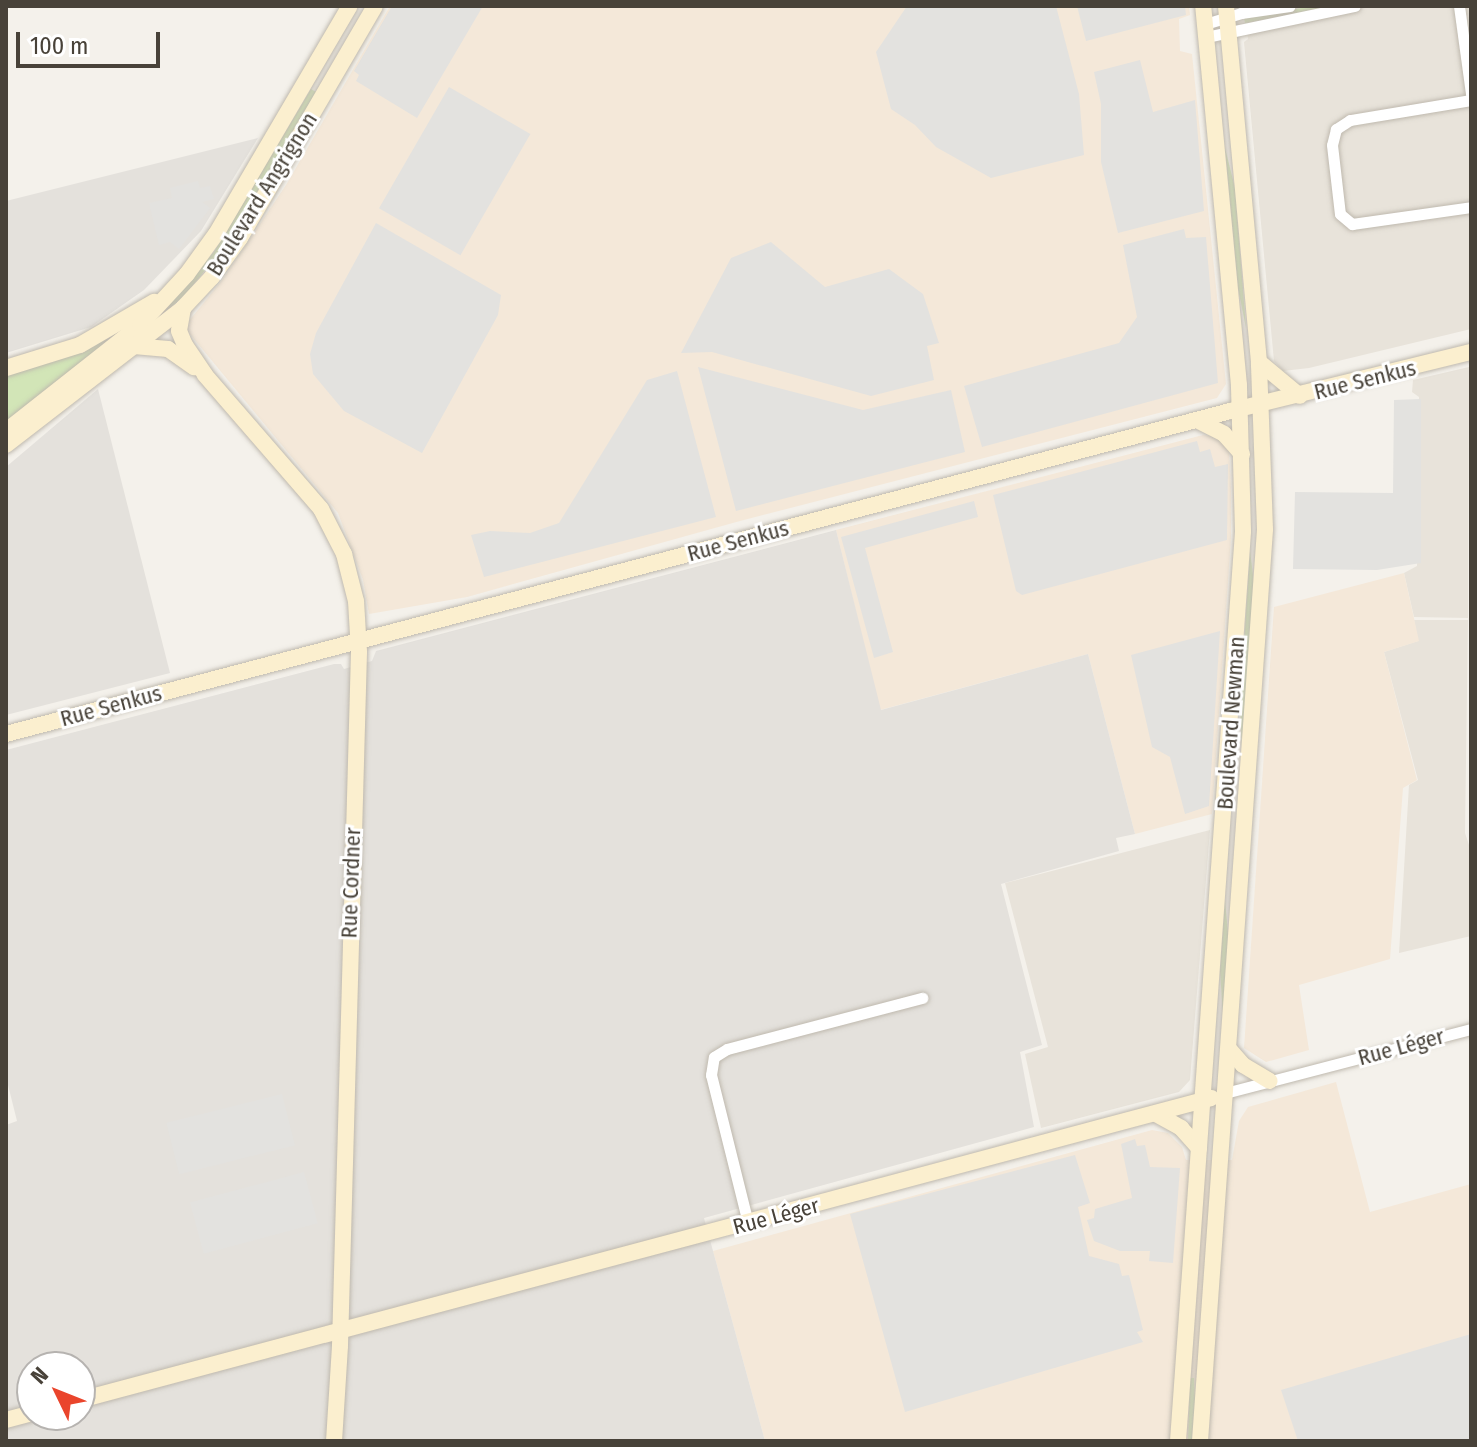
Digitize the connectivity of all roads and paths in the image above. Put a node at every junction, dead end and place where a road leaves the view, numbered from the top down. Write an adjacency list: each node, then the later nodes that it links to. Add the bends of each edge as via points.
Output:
1 (350, 6): 11 (main road, Boulevard Angrignon, via 216,234)
2 (375, 6): 12 (main road, Boulevard Angrignon, via 240,238)
3 (1203, 6): 8 (main road, Boulevard Newman)
4 (1290, 6): 7 (street)
5 (1355, 6): 7 (street)
6 (1459, 6): 9 (street)
7 (1227, 19): 8 (street); 15 (main road, Boulevard Newman)
8 (1206, 30): 20 (main road, Boulevard Newman)
9 (1471, 97): 10 (street, via 1345,122 1336,129 1332,145 1340,211 1352,224)
10 (1471, 207)
11 (173, 290): 16 (main road, via 80,345); 22 (main road, Boulevard Angrignon, via 140,325)
12 (183, 308): 13 (main road, Boulevard Angrignon); 17 (main road, via 180,334)
13 (134, 346): 17 (main road, via 172,351); 23 (main road, Boulevard Angrignon)
14 (1471, 352): 18 (main road, Rue Senkus)
15 (1259, 362): 18 (main road); 19 (main road, Boulevard Newman)
16 (6, 368)
17 (205, 375): 25 (main road, Rue Cordner, via 325,515 353,582)
18 (1300, 396): 19 (main road, Rue Senkus)
19 (1262, 405): 20 (main road, Rue Senkus); 29 (main road, Boulevard Newman, via 1263,585)
20 (1240, 409): 21 (main road, Rue Senkus); 24 (main road, Boulevard Newman)
21 (1197, 420): 24 (main road, via 1224,434); 25 (main road, Rue Senkus)
22 (6, 431)
23 (6, 445)
24 (1242, 454): 32 (main road, Boulevard Newman, via 1242,566)
25 (359, 640): 26 (main road, Rue Senkus); 36 (main road, Rue Cordner)
26 (6, 734)
27 (922, 998): 35 (street, via 727,1049 714,1057 711,1075)
28 (1471, 1029): 30 (street, Rue Léger)
29 (1229, 1049): 30 (main road); 31 (main road, Boulevard Newman)
30 (1270, 1081): 31 (street, Rue Léger)
31 (1225, 1093): 32 (main road, Rue Léger); 40 (main road, Boulevard Newman)
32 (1203, 1101): 33 (main road, Rue Léger); 34 (main road, Boulevard Newman)
33 (1156, 1114): 34 (main road, via 1181,1128); 35 (main road, Rue Léger)
34 (1199, 1148): 39 (main road, Boulevard Newman)
35 (748, 1223): 36 (main road, Rue Léger)
36 (340, 1331): 37 (main road, Rue Léger); 38 (main road, Rue Cordner)
37 (96, 1396)
38 (334, 1441)
39 (1178, 1441)
40 (1200, 1441)

